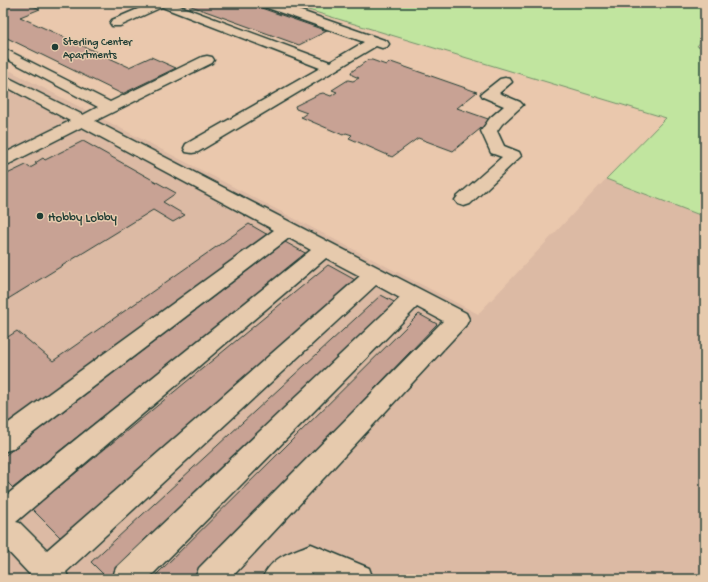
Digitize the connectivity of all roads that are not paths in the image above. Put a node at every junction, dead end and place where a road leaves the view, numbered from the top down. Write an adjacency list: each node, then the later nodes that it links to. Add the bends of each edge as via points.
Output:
1 (162, 3): 3 (lane); 6 (lane)
2 (266, 3): 6 (lane, via 381,44)
3 (116, 23)
4 (3, 52): 9 (lane)
5 (207, 60): 9 (lane)
6 (331, 67): 11 (lane)
7 (3, 79): 10 (lane)
8 (505, 82): 13 (lane, via 488,94 516,105 496,121 489,131 497,149 513,156)
9 (109, 107): 10 (lane)
10 (83, 121): 12 (lane); 14 (lane)
11 (192, 148)
12 (3, 160)
13 (464, 200)
14 (288, 229): 15 (lane); 18 (lane)
15 (324, 249): 16 (lane); 19 (lane)
16 (374, 275): 17 (lane); 20 (lane)
17 (415, 296): 21 (lane); 22 (lane, via 458,318)
18 (3, 442)
19 (5, 526): 20 (lane)
20 (50, 575)
21 (126, 579)
22 (210, 579)
23 (277, 579): 24 (lane, via 287,569 311,559)
24 (358, 579)

